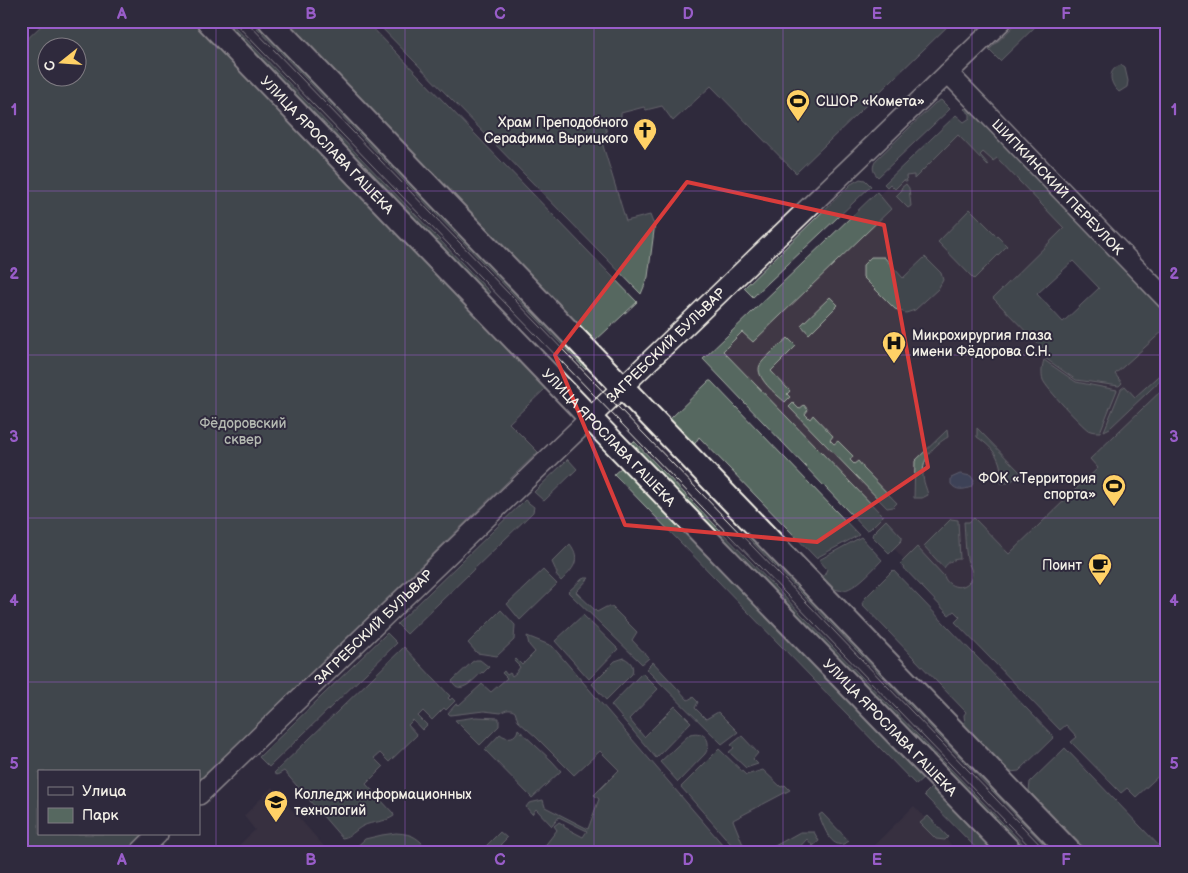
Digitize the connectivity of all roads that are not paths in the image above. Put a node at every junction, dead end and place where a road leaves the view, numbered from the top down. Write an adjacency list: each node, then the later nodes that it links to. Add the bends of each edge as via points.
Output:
1 (208, 21): 7 (street, УЛИЦА ЯРОСЛАВА ГАШЕКА)
2 (270, 21): 6 (street)
3 (1002, 21): 4 (street, ЗАГРЕБСКИЙ БУЛЬВАР)
4 (948, 73): 5 (street, ШИПКИНСКИЙ ПЕРЕУЛОК); 6 (street, ЗАГРЕБСКИЙ БУЛЬВАР)
5 (1167, 300)
6 (623, 386): 7 (street, ЗАГРЕБСКИЙ БУЛЬВАР); 12 (street)
7 (590, 418): 8 (street, ЗАГРЕБСКИЙ БУЛЬВАР); 11 (street, УЛИЦА ЯРОСЛАВА ГАШЕКА)
8 (200, 794)
9 (156, 836): 10 (street)
10 (140, 852)
11 (1011, 852)
12 (1070, 852)

